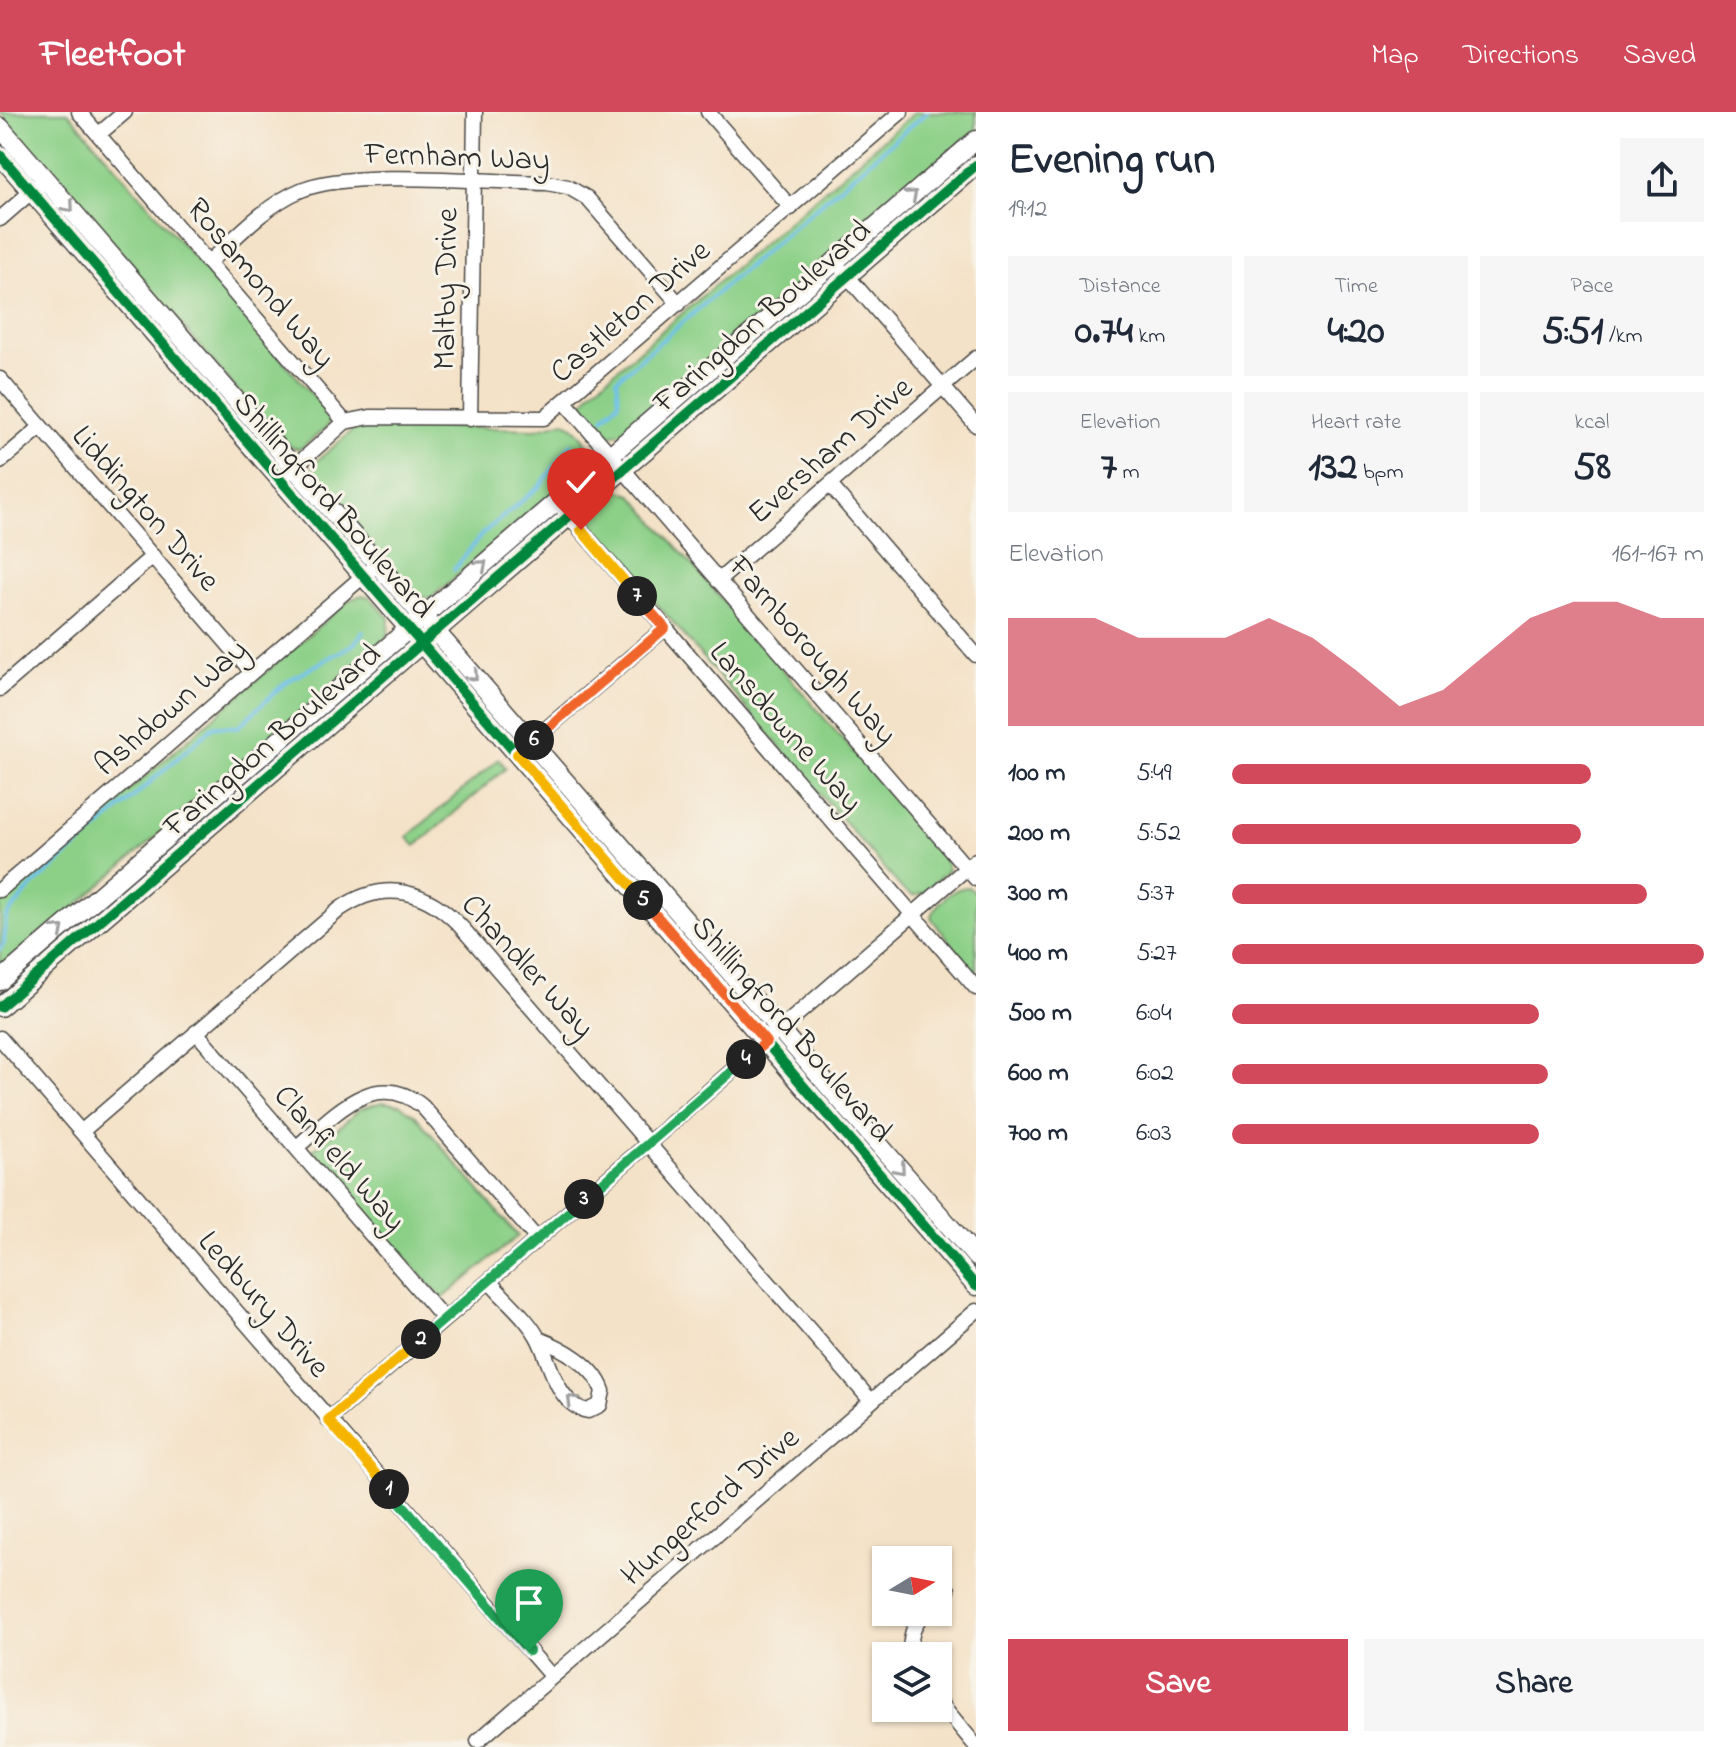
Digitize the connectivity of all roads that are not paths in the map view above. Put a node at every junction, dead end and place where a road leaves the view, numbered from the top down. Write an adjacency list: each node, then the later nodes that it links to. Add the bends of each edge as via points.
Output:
1 (79, 112): 7 (street, Rosamond Way)
2 (125, 112): 7 (street)
3 (475, 112): 11 (street, Maltby Drive)
4 (708, 112): 13 (street)
5 (901, 112): 13 (street, Castleton Drive)
6 (0, 127): 12 (street, Shillingford Boulevard)
7 (99, 134): 15 (street, Rosamond Way)
8 (976, 140): 16 (street, Faringdon Boulevard, one-way to 8)
9 (0, 155): 12 (street, Shillingford Boulevard)
10 (976, 165): 16 (street, Faringdon Boulevard)
11 (474, 182): 15 (street, Fernham Way, via 348,180 315,185 283,199); 17 (street, Fernham Way, via 558,185 587,198); 22 (street, Maltby Drive)
12 (38, 186): 14 (street); 29 (street, Shillingford Boulevard)
13 (791, 208): 17 (street, Castleton Drive)
14 (0, 219)
15 (209, 262): 23 (street, Rosamond Way)
16 (841, 269): 20 (street); 26 (street, Faringdon Boulevard); 28 (street, Faringdon Boulevard)
17 (679, 304): 21 (street, Castleton Drive)
18 (976, 358): 20 (street, Eversham Drive)
19 (0, 379): 25 (street, Liddington Drive)
20 (943, 387): 24 (street); 30 (street, Eversham Drive)
21 (565, 402): 22 (street, Castleton Drive, via 537,421); 26 (street, Farnborough Way)
22 (470, 419): 23 (street, Castleton Drive, via 361,417)
23 (345, 422): 29 (street)
24 (976, 425)
25 (41, 427): 27 (street); 33 (street, Liddington Drive)
26 (610, 455): 28 (street, Farnborough Way); 31 (street, Faringdon Boulevard)
27 (0, 462)
28 (622, 470): 32 (street, Faringdon Boulevard); 35 (street, Farnborough Way)
29 (287, 474): 34 (street, Shillingford Boulevard)
30 (830, 485): 35 (street, Eversham Drive); 39 (street)
31 (556, 501): 32 (street, Lansdowne Way); 36 (street, Faringdon Boulevard, one-way to 31)
32 (568, 516): 37 (street, Lansdowne Way); 38 (street, Faringdon Boulevard)
33 (153, 556): 40 (street, Liddington Drive); 41 (street)
34 (370, 570): 36 (street, Shillingford Boulevard); 40 (street, Ashdown Way)
35 (718, 581): 45 (street, Farnborough Way)
36 (415, 622): 38 (street, Shillingford Boulevard); 43 (street, Faringdon Boulevard)
37 (665, 628): 42 (street); 47 (street, Lansdowne Way)
38 (428, 637): 42 (street, Shillingford Boulevard); 44 (street, Faringdon Boulevard)
39 (976, 655)
40 (252, 672): 46 (street, Ashdown Way)
41 (0, 689)
42 (524, 748): 52 (street, Shillingford Boulevard)
43 (188, 819): 44 (street); 48 (street, Faringdon Boulevard, one-way to 43)
44 (201, 833): 50 (street, Faringdon Boulevard)
45 (973, 869): 47 (street)
46 (0, 890)
47 (913, 915): 49 (street, Lansdowne Way); 52 (street)
48 (0, 981)
49 (976, 988)
50 (0, 1007)
51 (196, 1032): 54 (street, Chandler Way); 55 (street, Chandler Way, via 352,900 380,891 410,892 451,916); 56 (street, Clanfield Way)
52 (773, 1036): 55 (street); 58 (street, Shillingford Boulevard, one-way to 58); 60 (street, Shillingford Boulevard)
53 (0, 1038): 54 (street, Ledbury Drive)
54 (81, 1132): 65 (street, Ledbury Drive)
55 (648, 1144): 57 (street); 64 (street, Chandler Way)
56 (296, 1148): 57 (street, via 363,1094 404,1094 423,1107); 62 (street, Clanfield Way)
57 (537, 1239): 59 (street)
58 (976, 1257)
59 (489, 1281): 62 (street); 63 (street)
60 (976, 1286)
61 (976, 1311): 64 (street, Hungerford Drive)
62 (444, 1319): 65 (street)
63 (539, 1339): 63 (street, one-way to 63, via 590,1370 603,1391 600,1405 588,1411 574,1406 558,1385)
64 (871, 1401): 66 (street, Hungerford Drive)
65 (328, 1420): 66 (street, Ledbury Drive)
66 (552, 1677): 68 (street, Hungerford Drive)
67 (952, 1717): 69 (street)
68 (478, 1741)
69 (976, 1746)

